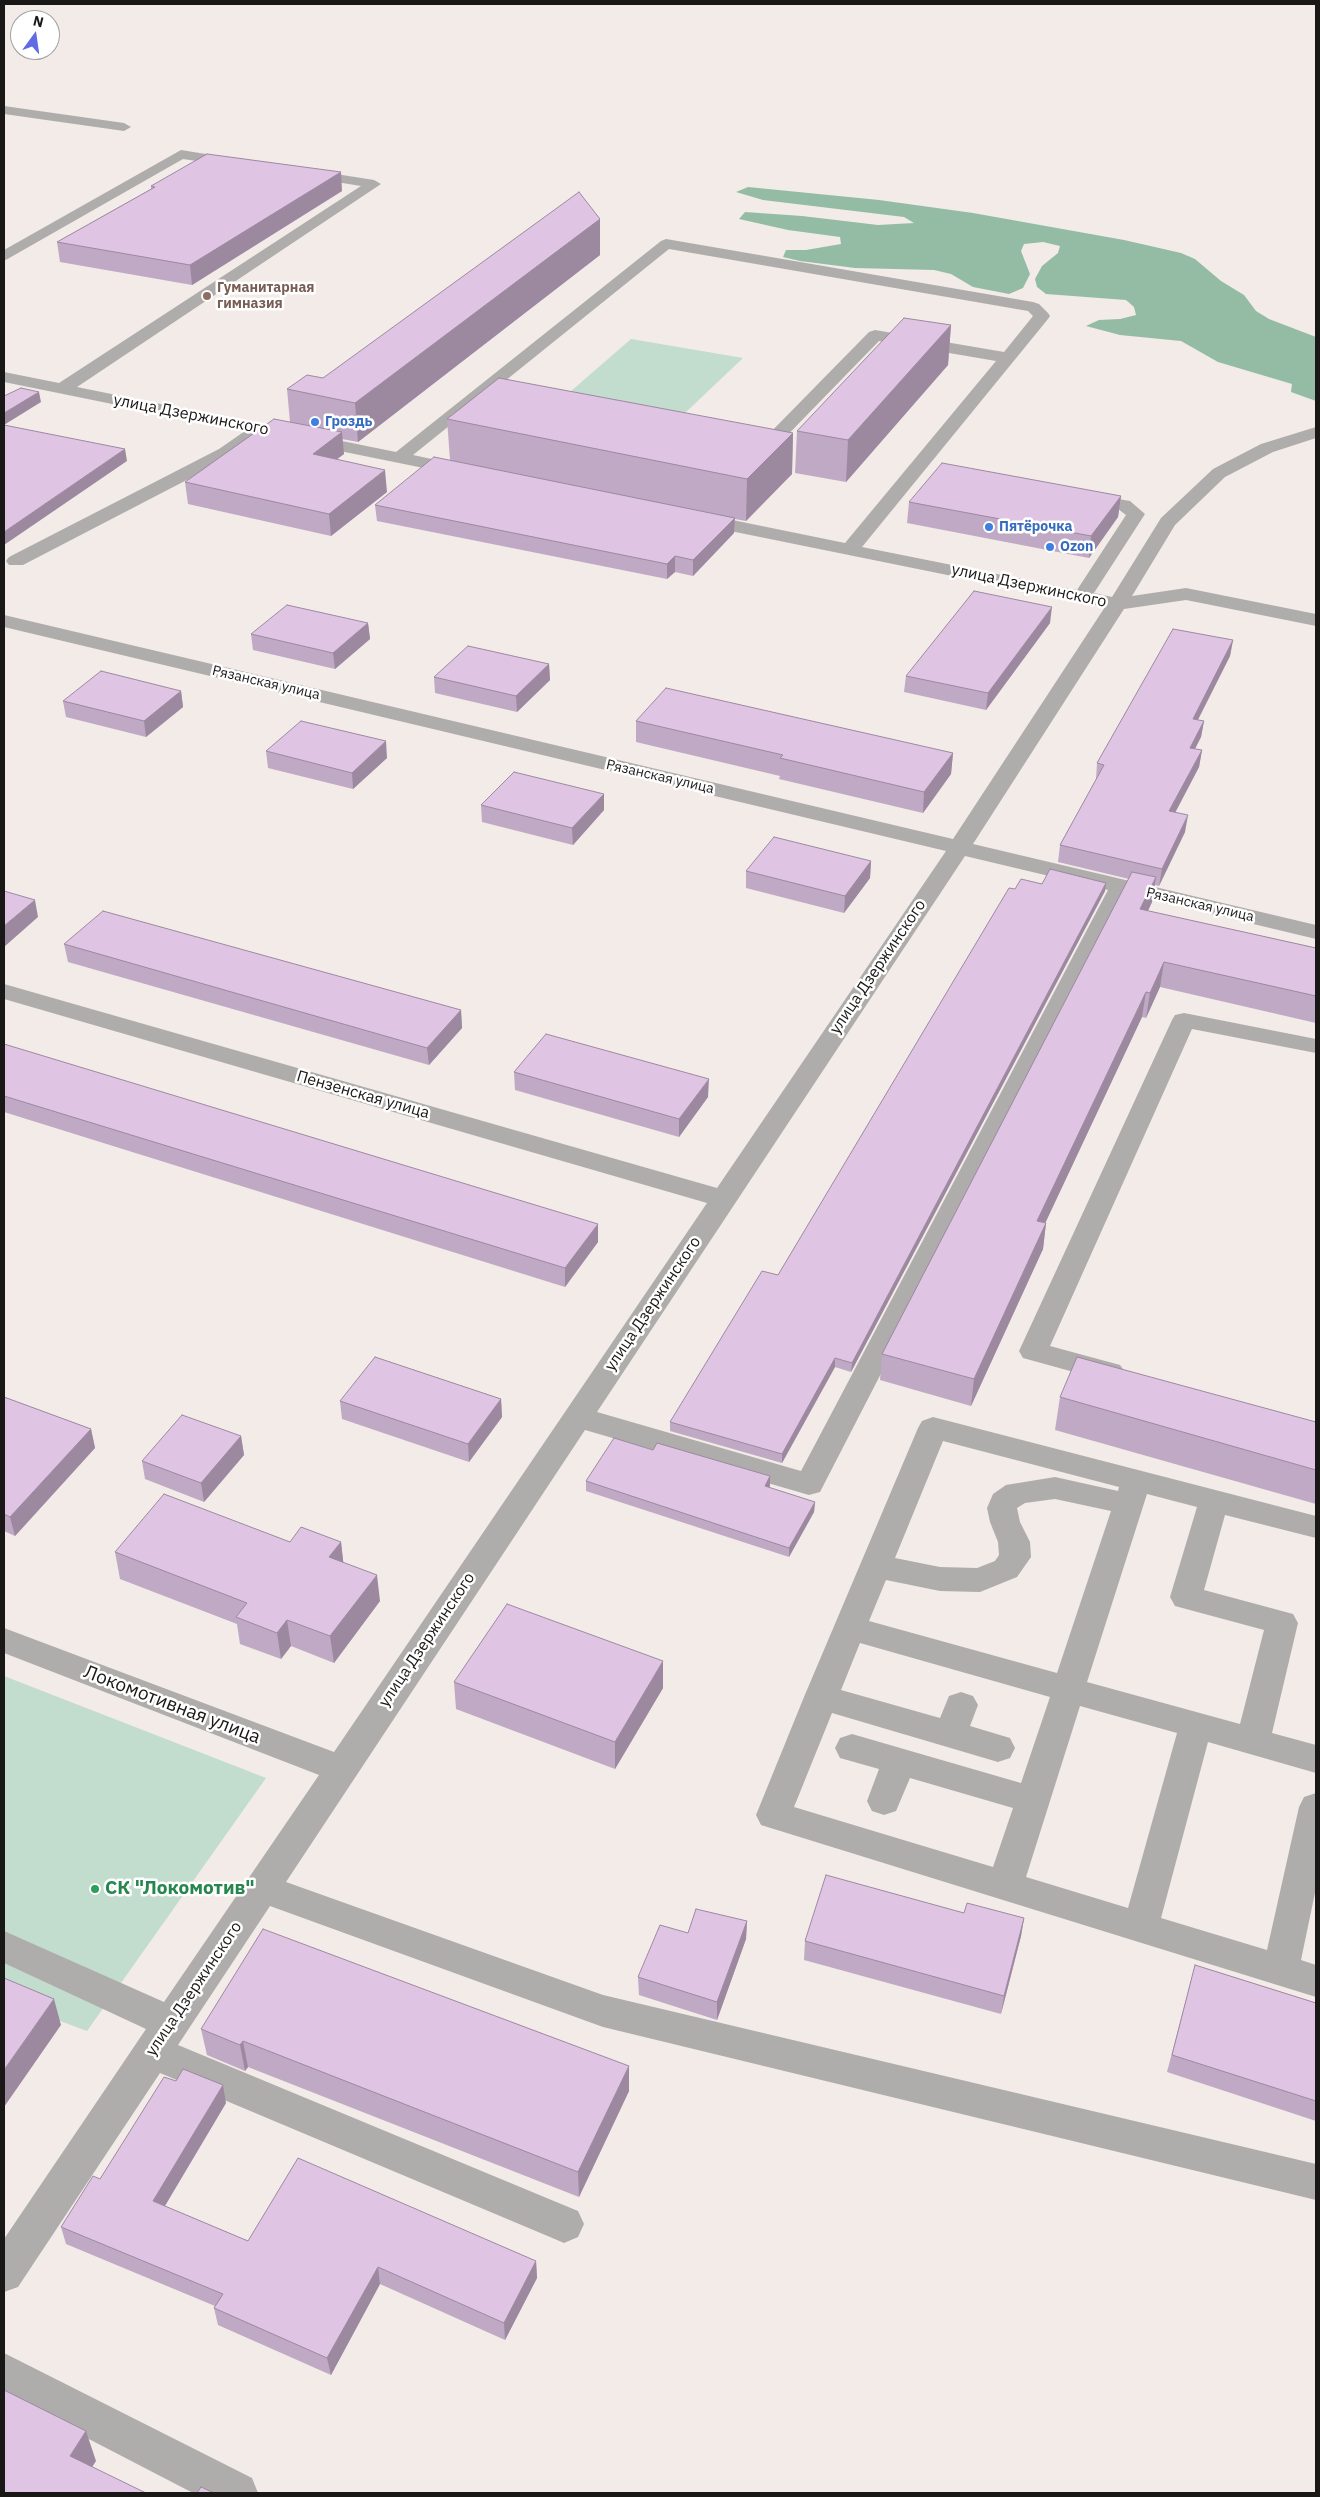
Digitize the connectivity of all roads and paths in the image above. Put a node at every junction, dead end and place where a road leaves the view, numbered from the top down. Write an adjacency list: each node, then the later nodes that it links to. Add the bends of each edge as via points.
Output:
1 (4, 110): 2 (street)
2 (124, 127)
3 (248, 164): 5 (street, via 181,154)
4 (287, 171): 8 (street, via 374,184)
5 (4, 256)
6 (1009, 358): 9 (street, via 1042,316 1033,307 666,244); 13 (street, via 875,335 765,448); 15 (street)
7 (8, 387): 8 (street, улица Дзержинского, via 35,383)
8 (62, 388): 11 (street, улица Дзержинского)
9 (478, 394): 10 (street); 14 (street)
10 (497, 398)
11 (260, 428): 14 (street, улица Дзержинского); 21 (street, via 225,453)
12 (1316, 432): 23 (street, via 1267,448 1219,473 1168,522)
13 (737, 442)
14 (399, 458): 17 (street, улица Дзержинского)
15 (921, 463): 16 (street); 20 (street)
16 (940, 467)
17 (487, 476)
18 (1066, 493): 22 (street, via 1124,505 1136,514)
19 (673, 514): 20 (street, улица Дзержинского)
20 (849, 550): 22 (street, улица Дзержинского)
21 (16, 561)
22 (1082, 597): 23 (street, улица Дзержинского)
23 (1118, 604): 24 (street, via 1186,594); 26 (street, улица Дзержинского)
24 (1316, 620)
25 (4, 621): 26 (street, Рязанская улица)
26 (959, 848): 27 (street, Рязанская улица); 31 (street, улица Дзержинского)
27 (1121, 886): 28 (street, Рязанская улица); 33 (street, via 809,1484)
28 (1316, 932)
29 (4, 991): 31 (street, Пензенская улица)
30 (1316, 1046): 32 (street, via 1184,1020 1033,1351)
31 (723, 1199): 33 (street, улица Дзержинского)
32 (1137, 1379)
33 (577, 1417): 48 (street, улица Дзержинского)
34 (1132, 1493): 35 (street); 37 (street, via 1055,1488 1017,1493 1004,1502 1002,1508 1014,1542 1015,1558 1006,1569 980,1580 940,1579); 37 (street, via 933,1428); 40 (street)
35 (1214, 1501): 36 (street); 43 (street, via 1186,1598 1282,1623)
36 (1316, 1527)
37 (876, 1566): 38 (street)
38 (850, 1628): 40 (street); 41 (street)
39 (4, 1640): 48 (street, Локомотивная улица)
40 (1068, 1689): 42 (street); 50 (street)
41 (821, 1697): 45 (street, via 956,1720); 52 (street, via 773,1815)
42 (1196, 1726): 43 (street); 54 (street)
43 (1253, 1741): 46 (street)
44 (852, 1748): 47 (street)
45 (998, 1748)
46 (1316, 1759)
47 (899, 1761): 49 (street); 50 (street)
48 (341, 1769): 53 (street, улица Дзержинского)
49 (884, 1800)
50 (1033, 1800): 52 (street)
51 (1316, 1807): 56 (street)
52 (1005, 1886): 54 (street)
53 (261, 1888): 58 (street, улица Дзержинского); 59 (street, via 603,2011)
54 (1141, 1927): 56 (street)
55 (4, 1946): 58 (street)
56 (1280, 1970): 57 (street)
57 (1316, 1981)
58 (162, 2038): 60 (street); 61 (street, улица Дзержинского)
59 (1316, 2182)
60 (564, 2224)
61 (4, 2273)
62 (4, 2373): 63 (street)
63 (237, 2493)

